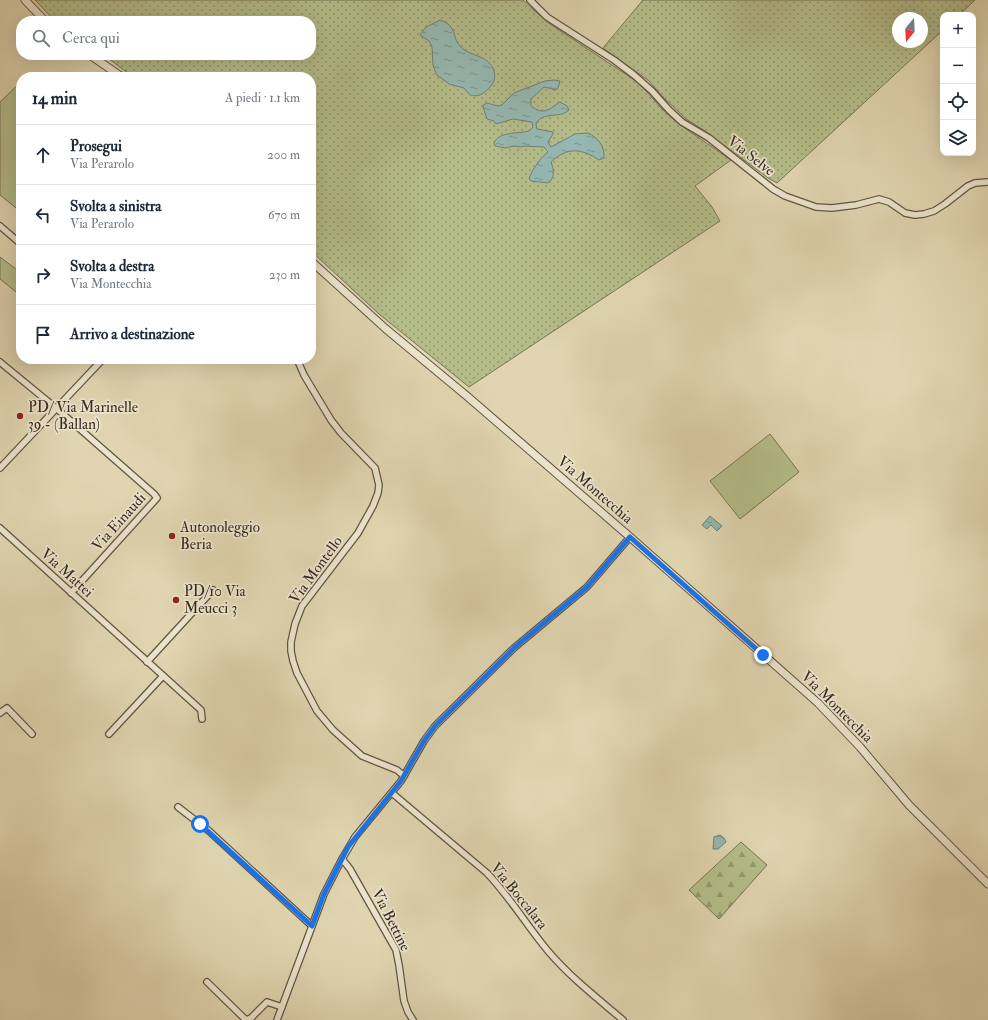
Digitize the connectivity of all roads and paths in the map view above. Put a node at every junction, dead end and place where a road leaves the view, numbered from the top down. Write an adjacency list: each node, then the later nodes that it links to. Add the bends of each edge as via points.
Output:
1 (25, 0): 3 (street)
2 (530, 0): 6 (street, Via Selve, via 547,17 634,75 682,122 708,138 785,196 816,207 832,208 879,199 889,202 905,213 919,215 945,204 968,186)
3 (40, 16)
4 (97, 60): 5 (street)
5 (115, 72)
6 (988, 182)
7 (0, 226): 8 (street)
8 (16, 240)
9 (316, 266): 16 (street, Via Montecchia, via 386,329)
10 (0, 362): 13 (street, Via Einaudi)
11 (99, 364): 13 (street)
12 (299, 364): 25 (street, Via Montello, via 331,420 375,468 379,485 373,506 358,533 298,614 291,651 293,661 317,711 333,730 362,756 397,770)
13 (56, 408): 14 (street); 18 (street, Via Einaudi, via 157,498)
14 (0, 468)
15 (0, 528): 18 (street, Via Mattei)
16 (630, 537): 25 (street, via 587,587 514,648 435,726); 29 (street, Via Montecchia, via 818,703 860,747 908,805)
17 (213, 590): 19 (street)
18 (71, 592): 19 (street, Via Mattei)
19 (147, 662): 20 (street, Via Mattei)
20 (163, 676): 22 (street, Via Mattei, via 201,710); 24 (street)
21 (0, 713): 23 (street, via 7,708)
22 (202, 719)
23 (32, 734)
24 (109, 734)
25 (404, 776): 26 (street)
26 (392, 793): 28 (street, via 355,837); 35 (street, Via Boccalara, via 488,873 560,963)
27 (178, 807): 30 (street, via 209,831)
28 (342, 858): 30 (street); 34 (street, Via Bettine, via 396,950 404,1001)
29 (988, 884)
30 (312, 926): 32 (street)
31 (208, 982): 32 (street, via 246,1020 267,1002)
32 (282, 1008): 33 (street)
33 (277, 1020)
34 (413, 1020)
35 (623, 1020)

